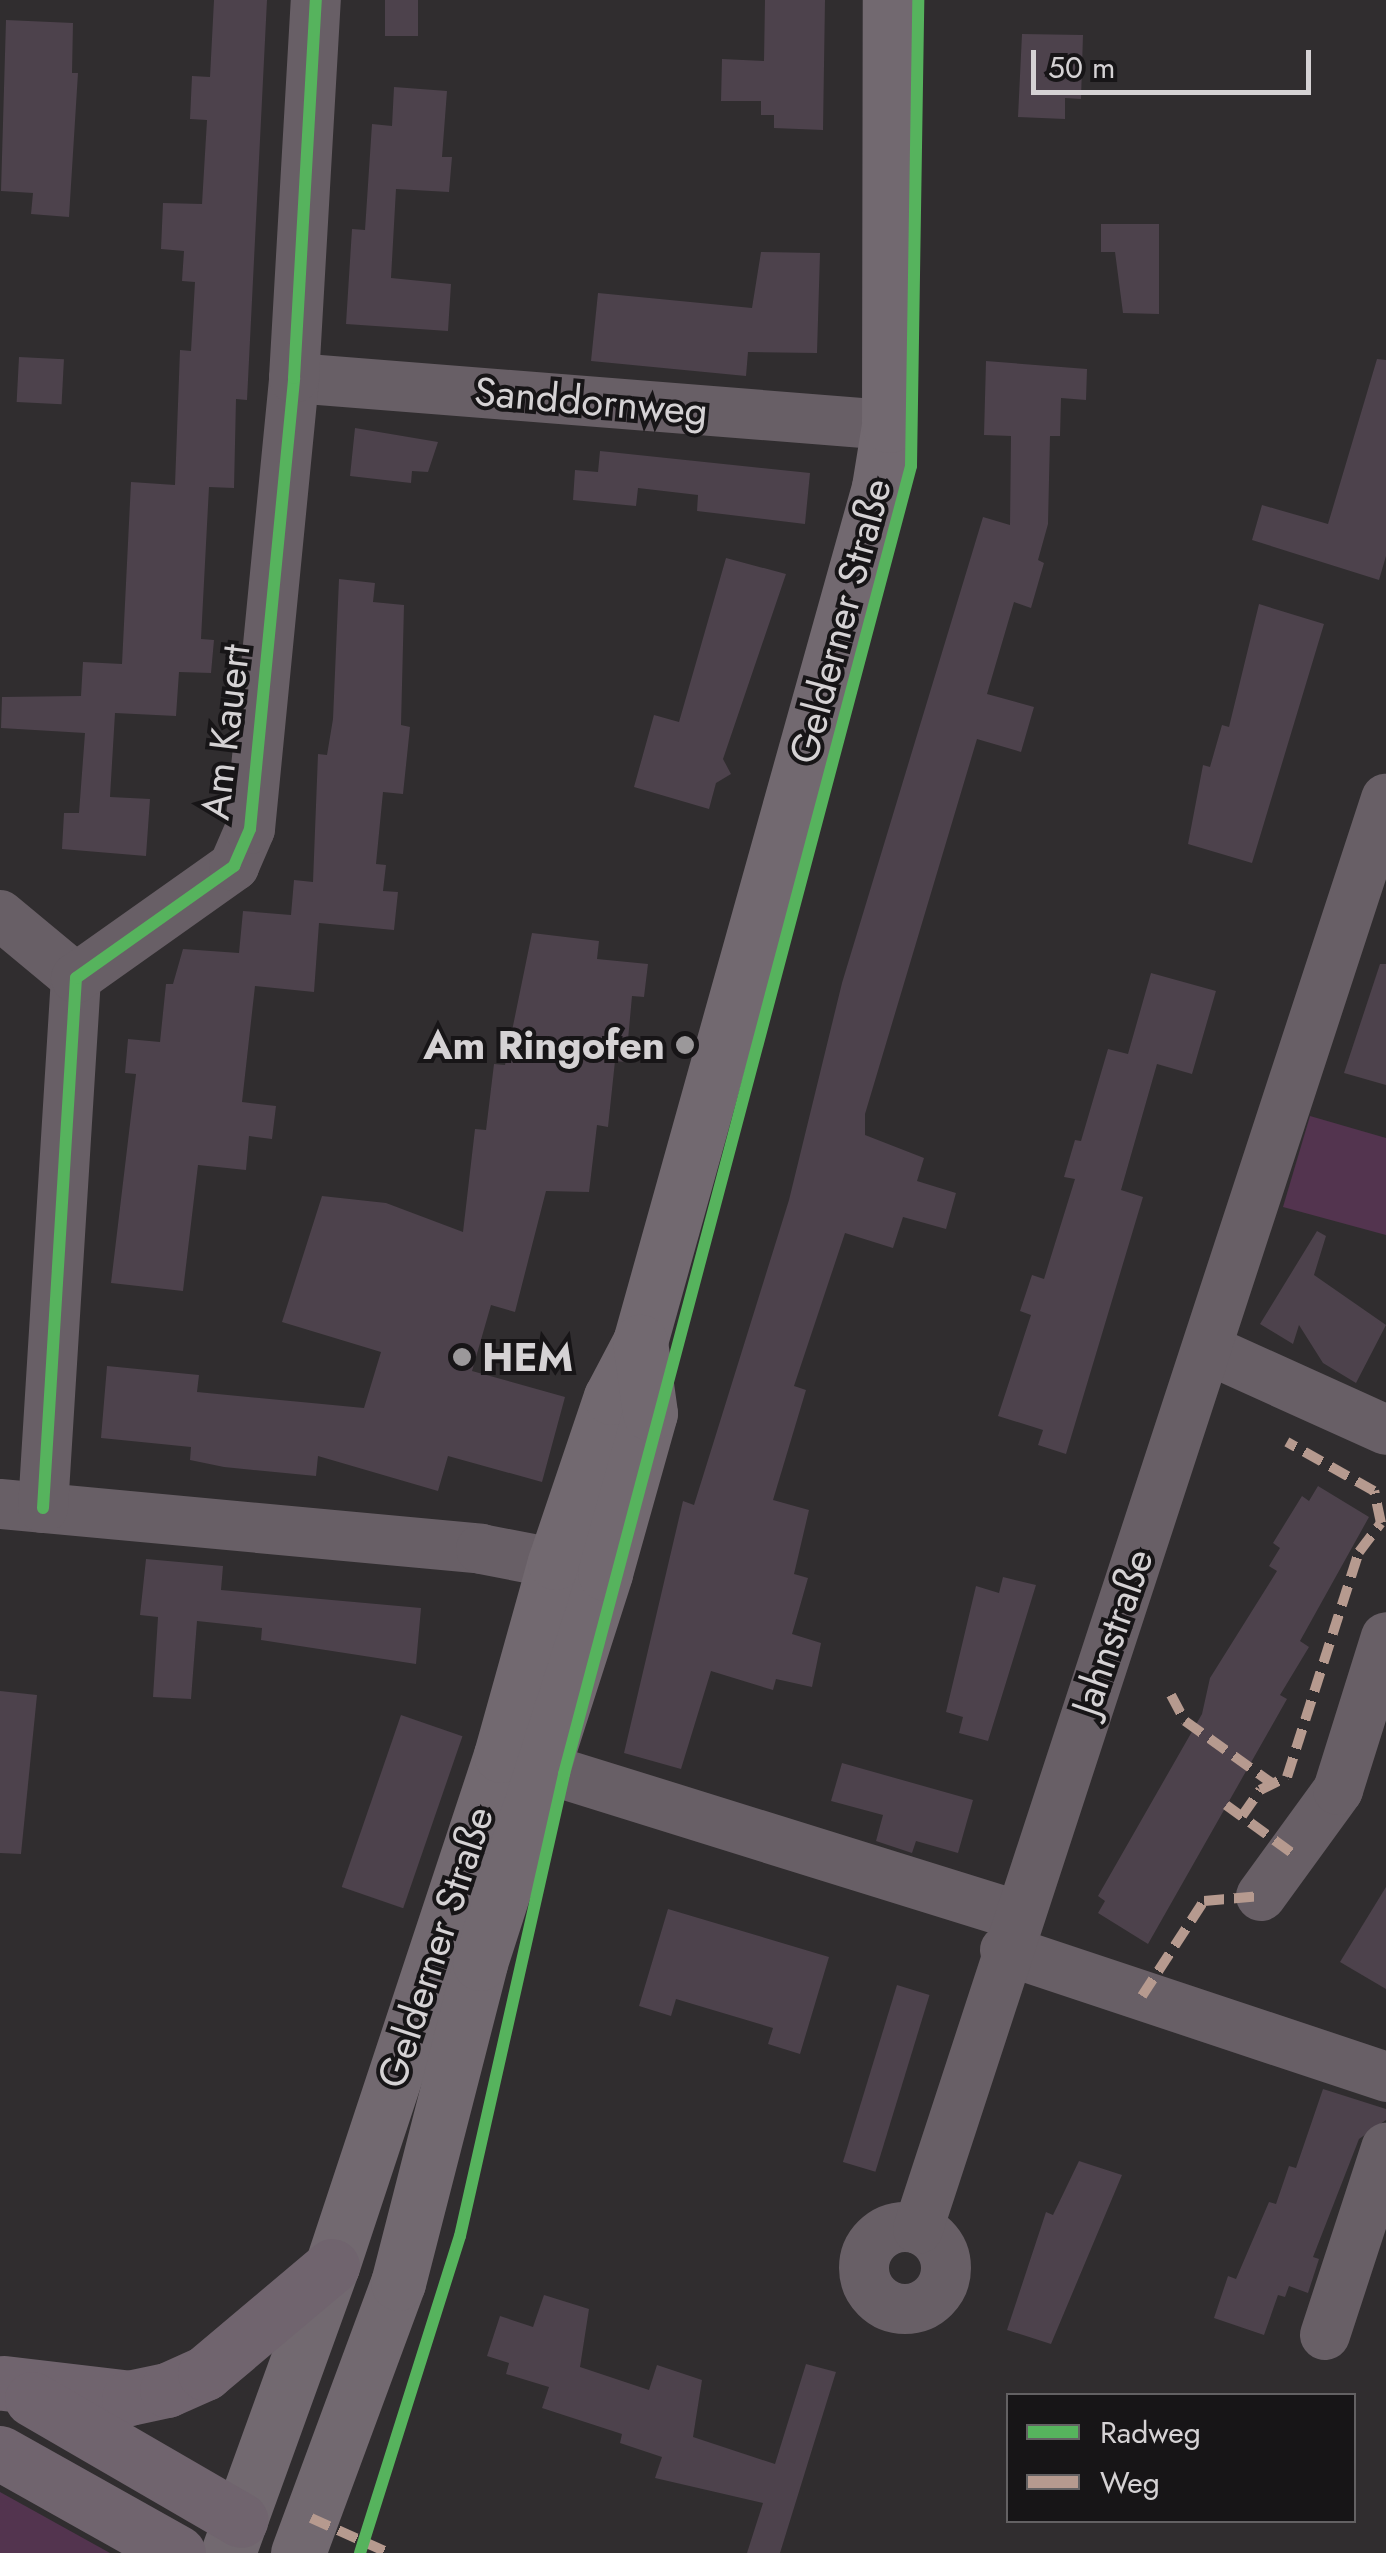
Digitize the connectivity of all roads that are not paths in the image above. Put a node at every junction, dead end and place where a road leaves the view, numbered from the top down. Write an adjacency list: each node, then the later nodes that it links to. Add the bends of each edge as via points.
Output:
1 (316, 0): 3 (street, Am Kauert)
2 (890, 0): 4 (main road, Gelderner Straße)
3 (294, 378): 4 (street, Sanddornweg); 7 (street, Am Kauert, via 250,829 234,866)
4 (888, 425): 11 (main road, Gelderner Straße, via 878,486 640,1342 611,1397)
5 (1386, 799): 8 (street, Jahnstraße)
6 (0, 915): 7 (street)
7 (76, 978): 10 (street)
8 (1207, 1349): 9 (street); 15 (street, Jahnstraße)
9 (1386, 1430)
10 (21, 1506): 11 (street)
11 (580, 1568): 13 (main road, Gelderner Straße)
12 (1386, 1638): 14 (street, via 1338,1790)
13 (520, 1761): 15 (street); 19 (main road, Gelderner Straße); 25 (main road, Gelderner Straße, via 398,2283)
14 (1260, 1896)
15 (1010, 1933): 16 (street); 18 (street, Jahnstraße)
16 (1386, 2077)
17 (1386, 2148): 20 (street)
18 (918, 2229)
19 (332, 2266): 21 (highway, via 232,2353 167,2390 129,2398); 23 (main road, Gelderner Straße)
20 (1325, 2334)
21 (2, 2382): 23 (highway)
22 (0, 2453): 24 (highway)
23 (234, 2536): 25 (main road)
24 (178, 2553)
25 (295, 2553)

